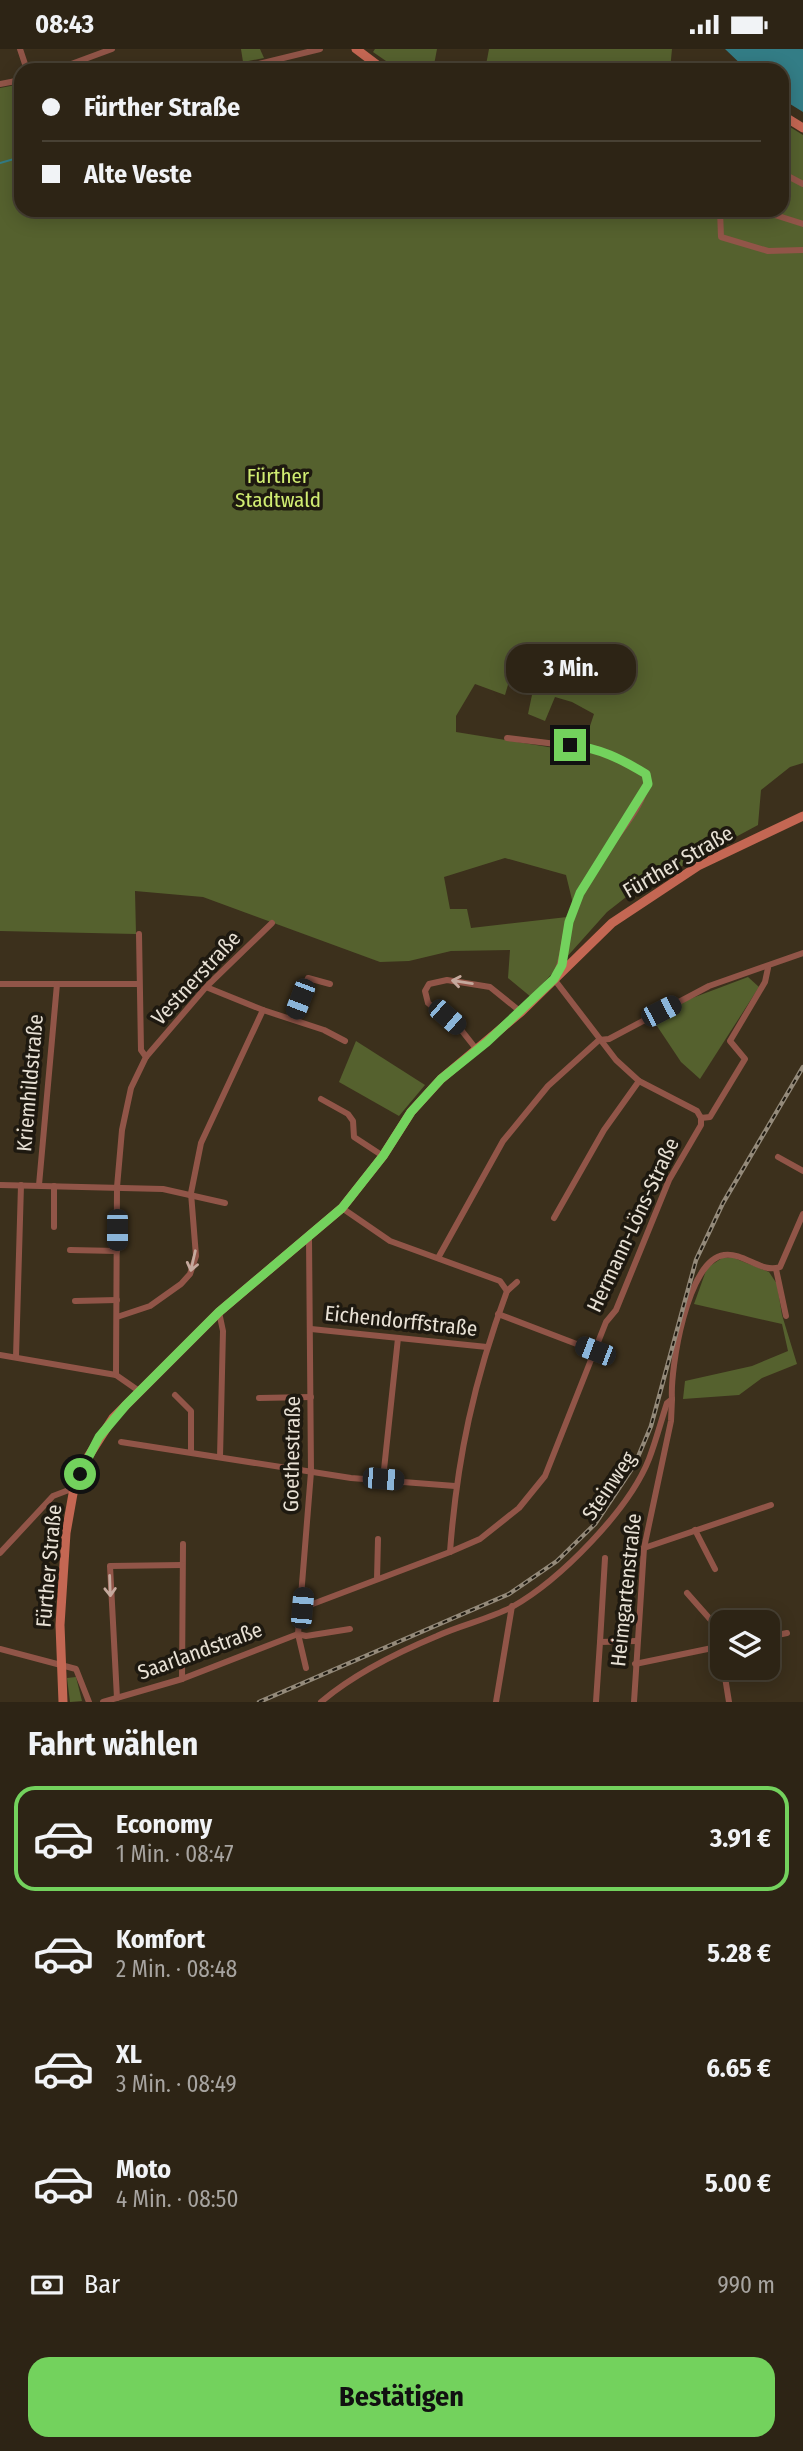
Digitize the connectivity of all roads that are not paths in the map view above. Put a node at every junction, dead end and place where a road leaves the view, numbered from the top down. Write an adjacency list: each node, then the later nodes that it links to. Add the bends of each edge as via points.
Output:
1 (80, 49): 5 (street)
2 (112, 49): 5 (street)
3 (320, 49): 7 (street)
4 (356, 49): 8 (main road)
5 (84, 59): 6 (street)
6 (73, 63)
7 (263, 63)
8 (375, 63)
9 (720, 217): 12 (street, via 721,237 768,251)
10 (781, 217): 11 (street)
11 (803, 224)
12 (803, 250)
13 (507, 738): 19 (street, via 597,749 646,774 648,784 580,893 569,922 562,965)
14 (803, 816): 19 (main road, Fürther Straße, via 654,892 612,923)
15 (272, 923): 24 (street, Vestnerstraße)
16 (139, 934): 22 (street, Vestnerstraße)
17 (803, 953): 18 (street)
18 (768, 968): 28 (street, via 709,986 609,1039); 34 (street, via 765,982 730,1041 745,1059 710,1117)
19 (554, 979): 26 (main road, Fürther Straße); 28 (street)
20 (0, 983): 21 (street)
21 (57, 984): 22 (street); 40 (street, Kriemhildstraße)
22 (139, 984): 31 (street, Vestnerstraße, via 141,1050)
23 (330, 984): 27 (street, via 307,978)
24 (206, 987): 25 (street); 31 (street, Vestnerstraße)
25 (263, 1010): 27 (street); 43 (street, via 201,1143)
26 (521, 1012): 30 (main road, Fürther Straße); 30 (street, one-way to 30, via 491,987 447,980 429,983 424,995 428,1003)
27 (292, 1019): 29 (street)
28 (599, 1040): 32 (street); 52 (street, via 548,1086 503,1141)
29 (345, 1041)
30 (477, 1050): 35 (main road, Fürther Straße, via 441,1079 411,1112)
31 (146, 1057): 42 (street, Vestnerstraße, via 131,1088)
32 (639, 1081): 34 (street, via 697,1111); 47 (street, via 604,1130)
33 (321, 1099): 35 (street, via 348,1114 354,1137)
34 (701, 1118): 65 (street, Hermann-Löns-Straße)
35 (383, 1156): 45 (main road, Fürther Straße)
36 (778, 1157): 37 (street)
37 (803, 1171)
38 (0, 1185): 39 (street)
39 (21, 1185): 40 (street); 67 (street)
40 (38, 1185): 41 (street)
41 (54, 1186): 42 (street); 48 (street)
42 (117, 1187): 43 (street); 51 (street, Vestnerstraße)
43 (191, 1193): 44 (street); 61 (street, one-way to 61, via 196,1256 190,1274 150,1305)
44 (225, 1203)
45 (342, 1208): 49 (main road, Fürther Straße); 52 (street, via 390,1241)
46 (803, 1214): 53 (street)
47 (554, 1218)
48 (54, 1227)
49 (309, 1238): 58 (main road, Fürther Straße); 62 (street, Goethestraße)
50 (70, 1250): 51 (street)
51 (117, 1251): 56 (street, Vestnerstraße)
52 (438, 1258): 55 (street, via 500,1281)
53 (778, 1268): 60 (street); 73 (street, Steinweg, via 735,1255 722,1255 704,1266 676,1352)
54 (517, 1282): 55 (street)
55 (507, 1291): 59 (street)
56 (117, 1300): 57 (street); 61 (street, Vestnerstraße)
57 (75, 1301)
58 (219, 1312): 69 (main road, Fürther Straße); 76 (street, via 223,1331)
59 (498, 1314): 64 (street); 65 (street)
60 (786, 1315)
61 (117, 1317): 68 (street, Vestnerstraße)
62 (311, 1329): 63 (street, Eichendorffstraße); 71 (street, Goethestraße)
63 (398, 1338): 64 (street, Eichendorffstraße); 80 (street)
64 (487, 1347): 81 (street)
65 (595, 1351): 88 (street, Hermann-Löns-Straße, via 545,1476 519,1508 480,1539)
66 (0, 1355): 67 (street)
67 (16, 1357): 68 (street)
68 (116, 1375): 69 (street)
69 (139, 1391): 82 (main road, Fürther Straße, via 99,1437)
70 (175, 1395): 75 (street, via 191,1411)
71 (311, 1397): 72 (street); 79 (street, Goethestraße)
72 (259, 1398)
73 (671, 1399): 77 (street, Steinweg); 78 (street, Heimgartenstraße, via 671,1421)
74 (121, 1442): 75 (street)
75 (191, 1452): 76 (street)
76 (220, 1457): 79 (street)
77 (649, 1461): 78 (street); 95 (street, Steinweg, via 610,1522 568,1564)
78 (659, 1465): 87 (street, Heimgartenstraße)
79 (311, 1472): 80 (street); 96 (street, Goethestraße)
80 (383, 1479): 81 (street)
81 (455, 1486): 88 (street)
82 (74, 1488): 89 (street, via 53,1496); 106 (main road, Fürther Straße, via 62,1586)
83 (771, 1505): 84 (street)
84 (695, 1530): 87 (street); 92 (street)
85 (378, 1539): 93 (street)
86 (183, 1544): 91 (street)
87 (644, 1548): 102 (street, Heimgartenstraße)
88 (450, 1552): 93 (street, Hermann-Löns-Straße)
89 (0, 1553)
90 (605, 1558): 103 (street)
91 (182, 1565): 109 (street); 111 (street, one-way to 111, via 110,1566)
92 (715, 1569)
93 (377, 1579): 96 (street, Hermann-Löns-Straße)
94 (687, 1593): 97 (street)
95 (512, 1607): 115 (street, Steinweg, via 380,1663); 116 (street)
96 (302, 1608): 100 (street, Goethestraße)
97 (710, 1618)
98 (350, 1629): 100 (street, Saarlandstraße)
99 (787, 1633): 101 (street)
100 (298, 1634): 108 (street, Goethestraße); 109 (street, Saarlandstraße)
101 (780, 1634)
102 (636, 1641): 103 (street); 107 (street, Heimgartenstraße)
103 (600, 1642): 117 (street)
104 (710, 1648): 107 (street)
105 (0, 1649): 106 (street)
106 (61, 1663): 112 (main road, Fürther Straße); 113 (street, via 79,1671)
107 (635, 1664): 118 (street, Heimgartenstraße)
108 (306, 1668)
109 (182, 1679): 111 (street, Saarlandstraße)
110 (726, 1680): 119 (street)
111 (117, 1698): 114 (street, Saarlandstraße)
112 (63, 1702)
113 (89, 1702)
114 (103, 1702)
115 (321, 1702)
116 (496, 1702)
117 (596, 1702)
118 (634, 1702)
119 (729, 1702)

